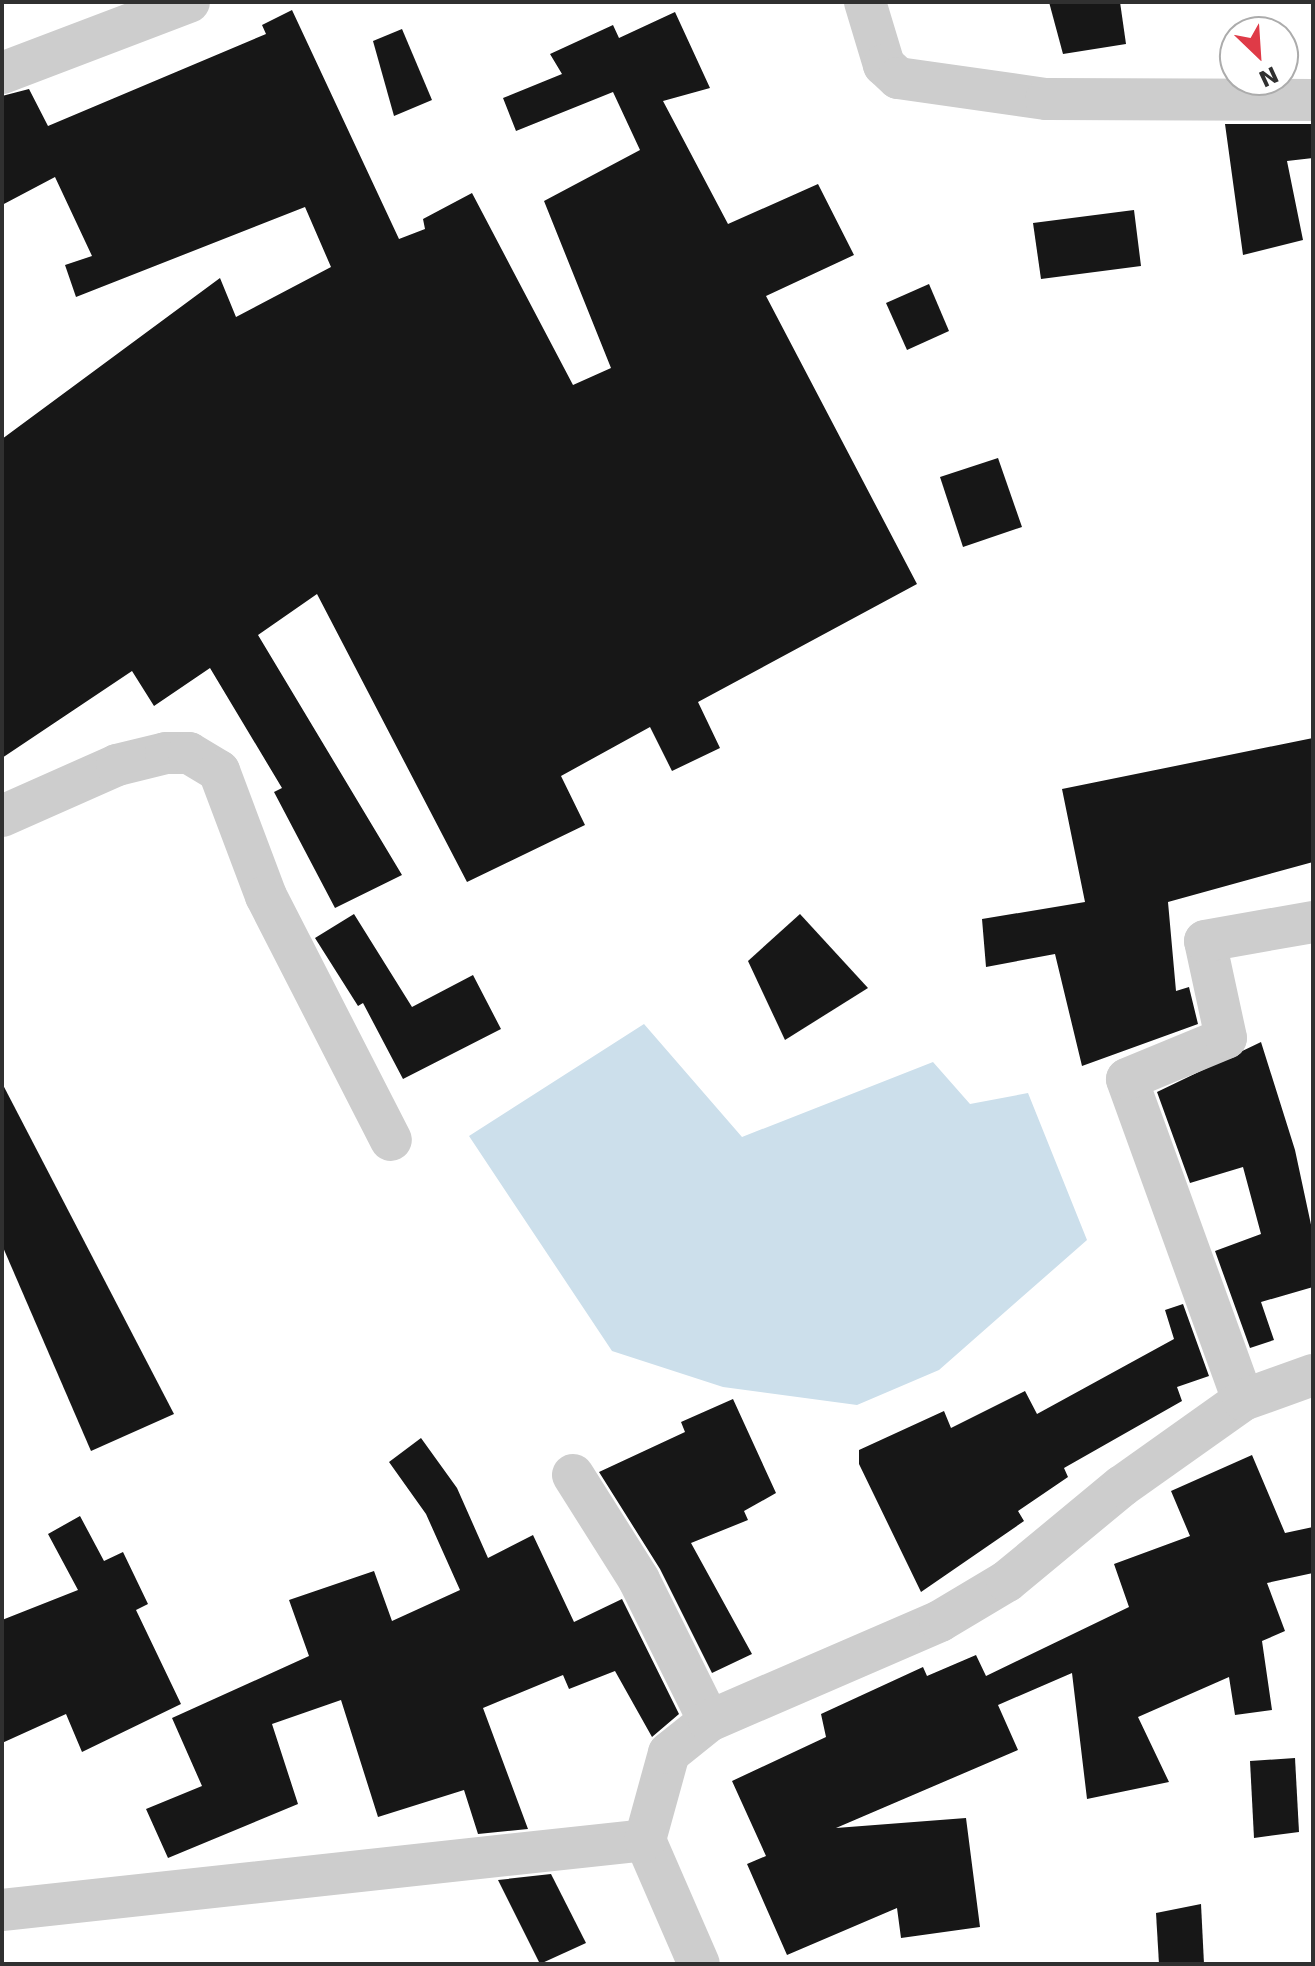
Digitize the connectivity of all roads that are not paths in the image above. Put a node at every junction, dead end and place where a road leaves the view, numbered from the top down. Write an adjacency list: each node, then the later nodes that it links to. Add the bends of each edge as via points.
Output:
1 (189, 2): 3 (street)
2 (865, 2): 4 (street, via 884,65 898,78 1046,99)
3 (2, 73)
4 (1313, 100)
5 (2, 816): 7 (street, via 117,765 166,753 189,753 219,771 266,896)
6 (1313, 922): 9 (street, via 1205,941 1226,1038 1127,1079)
7 (391, 1140)
8 (1313, 1375): 9 (street)
9 (1243, 1400): 11 (street, via 1122,1486 1007,1581 897,1644)
10 (573, 1475): 11 (street, via 639,1580)
11 (709, 1721): 12 (street, via 669,1753)
12 (645, 1840): 13 (street); 14 (street)
13 (2, 1910)
14 (699, 1964)

